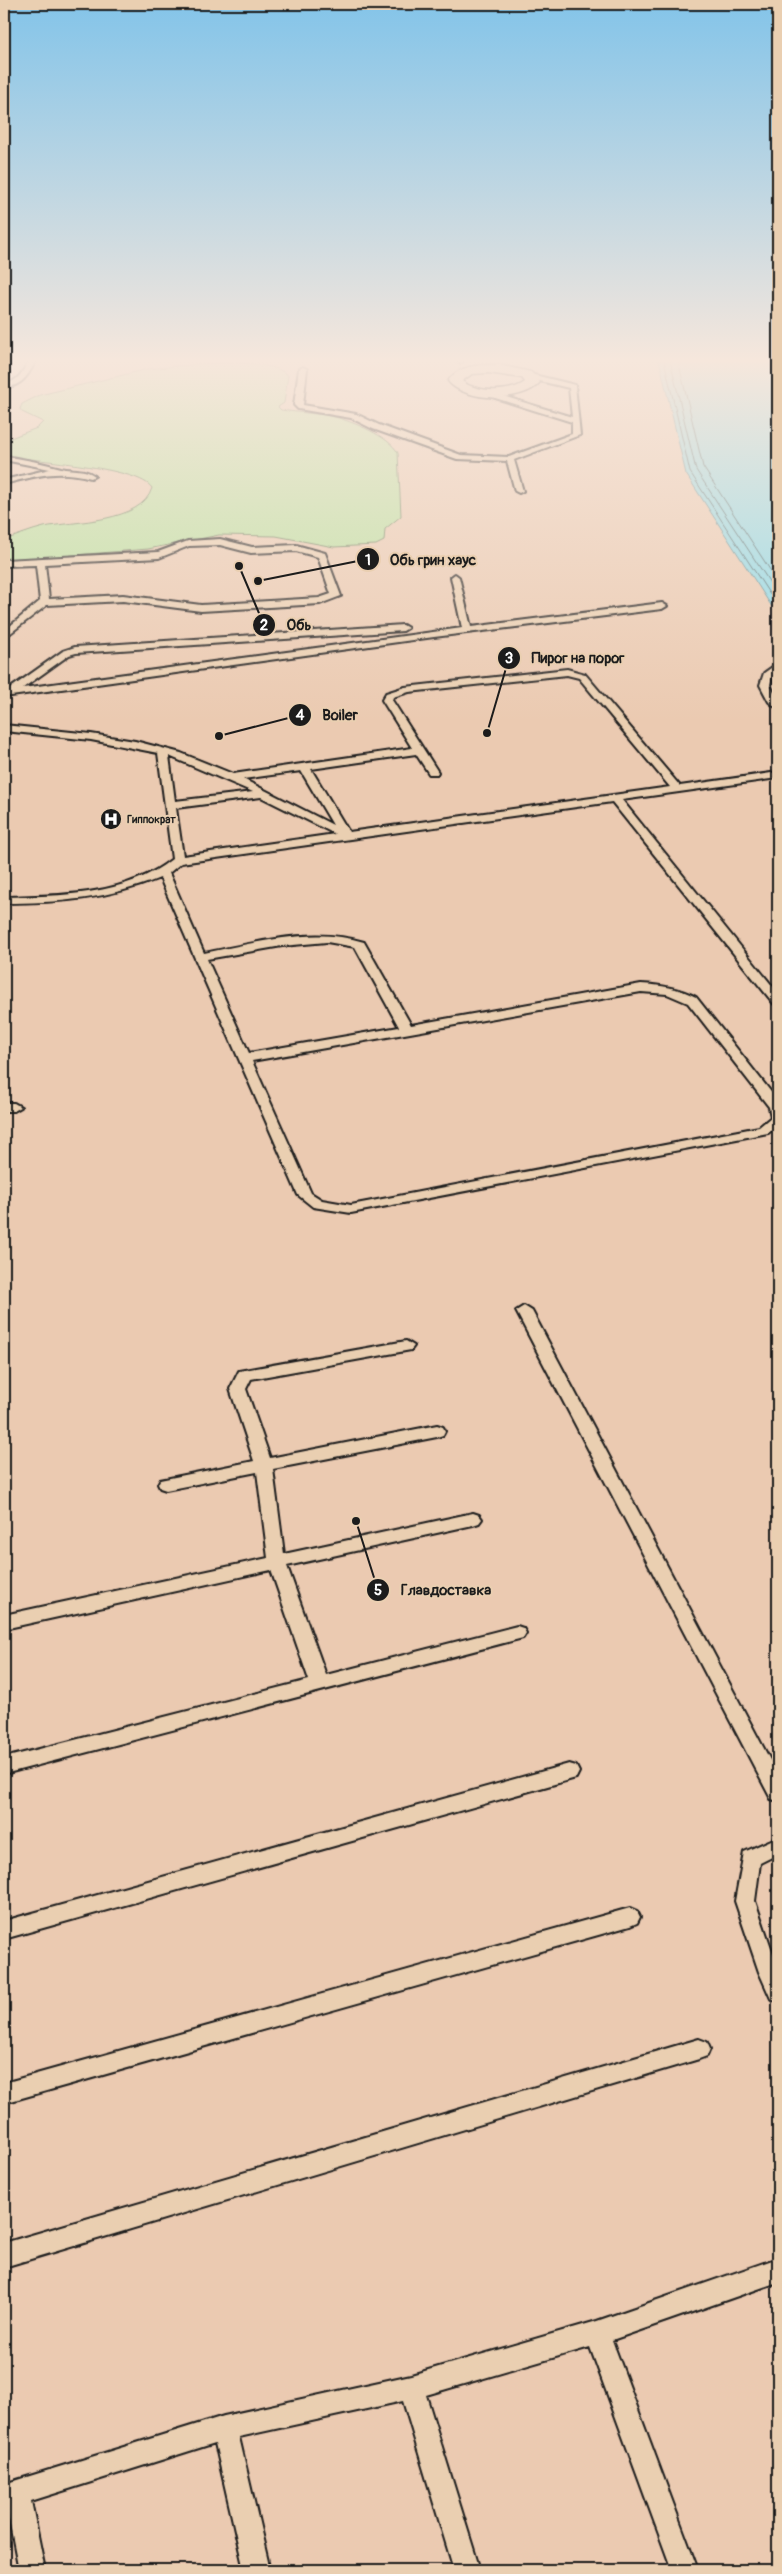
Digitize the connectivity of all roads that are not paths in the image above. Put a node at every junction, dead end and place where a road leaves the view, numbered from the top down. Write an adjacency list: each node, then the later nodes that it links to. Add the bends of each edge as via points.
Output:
1 (516, 480): 2 (lane)
2 (519, 490)
3 (40, 562): 4 (lane); 6 (lane); 6 (lane, via 159,555 183,545 220,542 251,550 296,548 322,555 336,591 336,596 320,601 201,608 123,598)
4 (4, 563)
5 (455, 577): 10 (lane)
6 (45, 602): 11 (lane)
7 (662, 606): 10 (lane)
8 (403, 628): 9 (lane)
9 (377, 629): 12 (lane); 14 (lane, via 75,650)
10 (467, 630): 12 (lane)
11 (4, 635)
12 (384, 641): 14 (lane)
13 (778, 666): 15 (lane, via 764,679 765,688)
14 (7, 694)
15 (778, 706)
16 (4, 728): 18 (lane, via 98,738)
17 (419, 750): 19 (lane); 20 (lane); 23 (lane, via 387,700 389,695 408,690 567,672 582,676)
18 (163, 751): 22 (lane); 26 (lane)
19 (304, 767): 22 (lane); 27 (lane)
20 (433, 772)
21 (778, 775): 23 (lane)
22 (229, 778): 24 (lane)
23 (677, 789): 25 (lane)
24 (262, 794): 26 (lane); 27 (lane)
25 (615, 798): 27 (lane); 32 (lane)
26 (171, 805): 28 (lane)
27 (345, 835): 28 (lane)
28 (178, 860): 29 (lane)
29 (163, 872): 30 (lane, via 100,895); 31 (lane)
30 (4, 900)
31 (200, 957): 33 (lane, via 321,938 351,940 360,945); 34 (lane)
32 (778, 1001)
33 (407, 1030): 34 (lane); 34 (lane, via 641,988 662,988 692,1000 776,1107 778,1116 763,1130 351,1209 335,1208 318,1204 305,1195)
34 (245, 1058)
35 (524, 1311): 47 (lane)
36 (406, 1346): 38 (lane, via 245,1375 238,1389)
37 (436, 1432): 38 (lane)
38 (264, 1466): 39 (lane); 41 (lane)
39 (166, 1484)
40 (473, 1519): 41 (lane)
41 (276, 1563): 42 (lane); 44 (lane)
42 (4, 1622)
43 (517, 1633): 44 (lane)
44 (319, 1683): 45 (lane)
45 (4, 1766)
46 (569, 1772): 50 (lane)
47 (778, 1794)
48 (778, 1845): 51 (lane, via 751,1858 745,1901)
49 (630, 1917): 53 (lane)
50 (4, 1930)
51 (778, 1992)
52 (699, 2049): 54 (lane)
53 (4, 2093)
54 (4, 2255)
55 (776, 2276): 56 (lane)
56 (598, 2333): 57 (lane); 63 (lane)
57 (411, 2387): 58 (lane); 62 (lane)
58 (224, 2428): 59 (lane); 61 (lane)
59 (10, 2495): 60 (lane)
60 (32, 2570)
61 (257, 2570)
62 (467, 2570)
63 (685, 2570)

